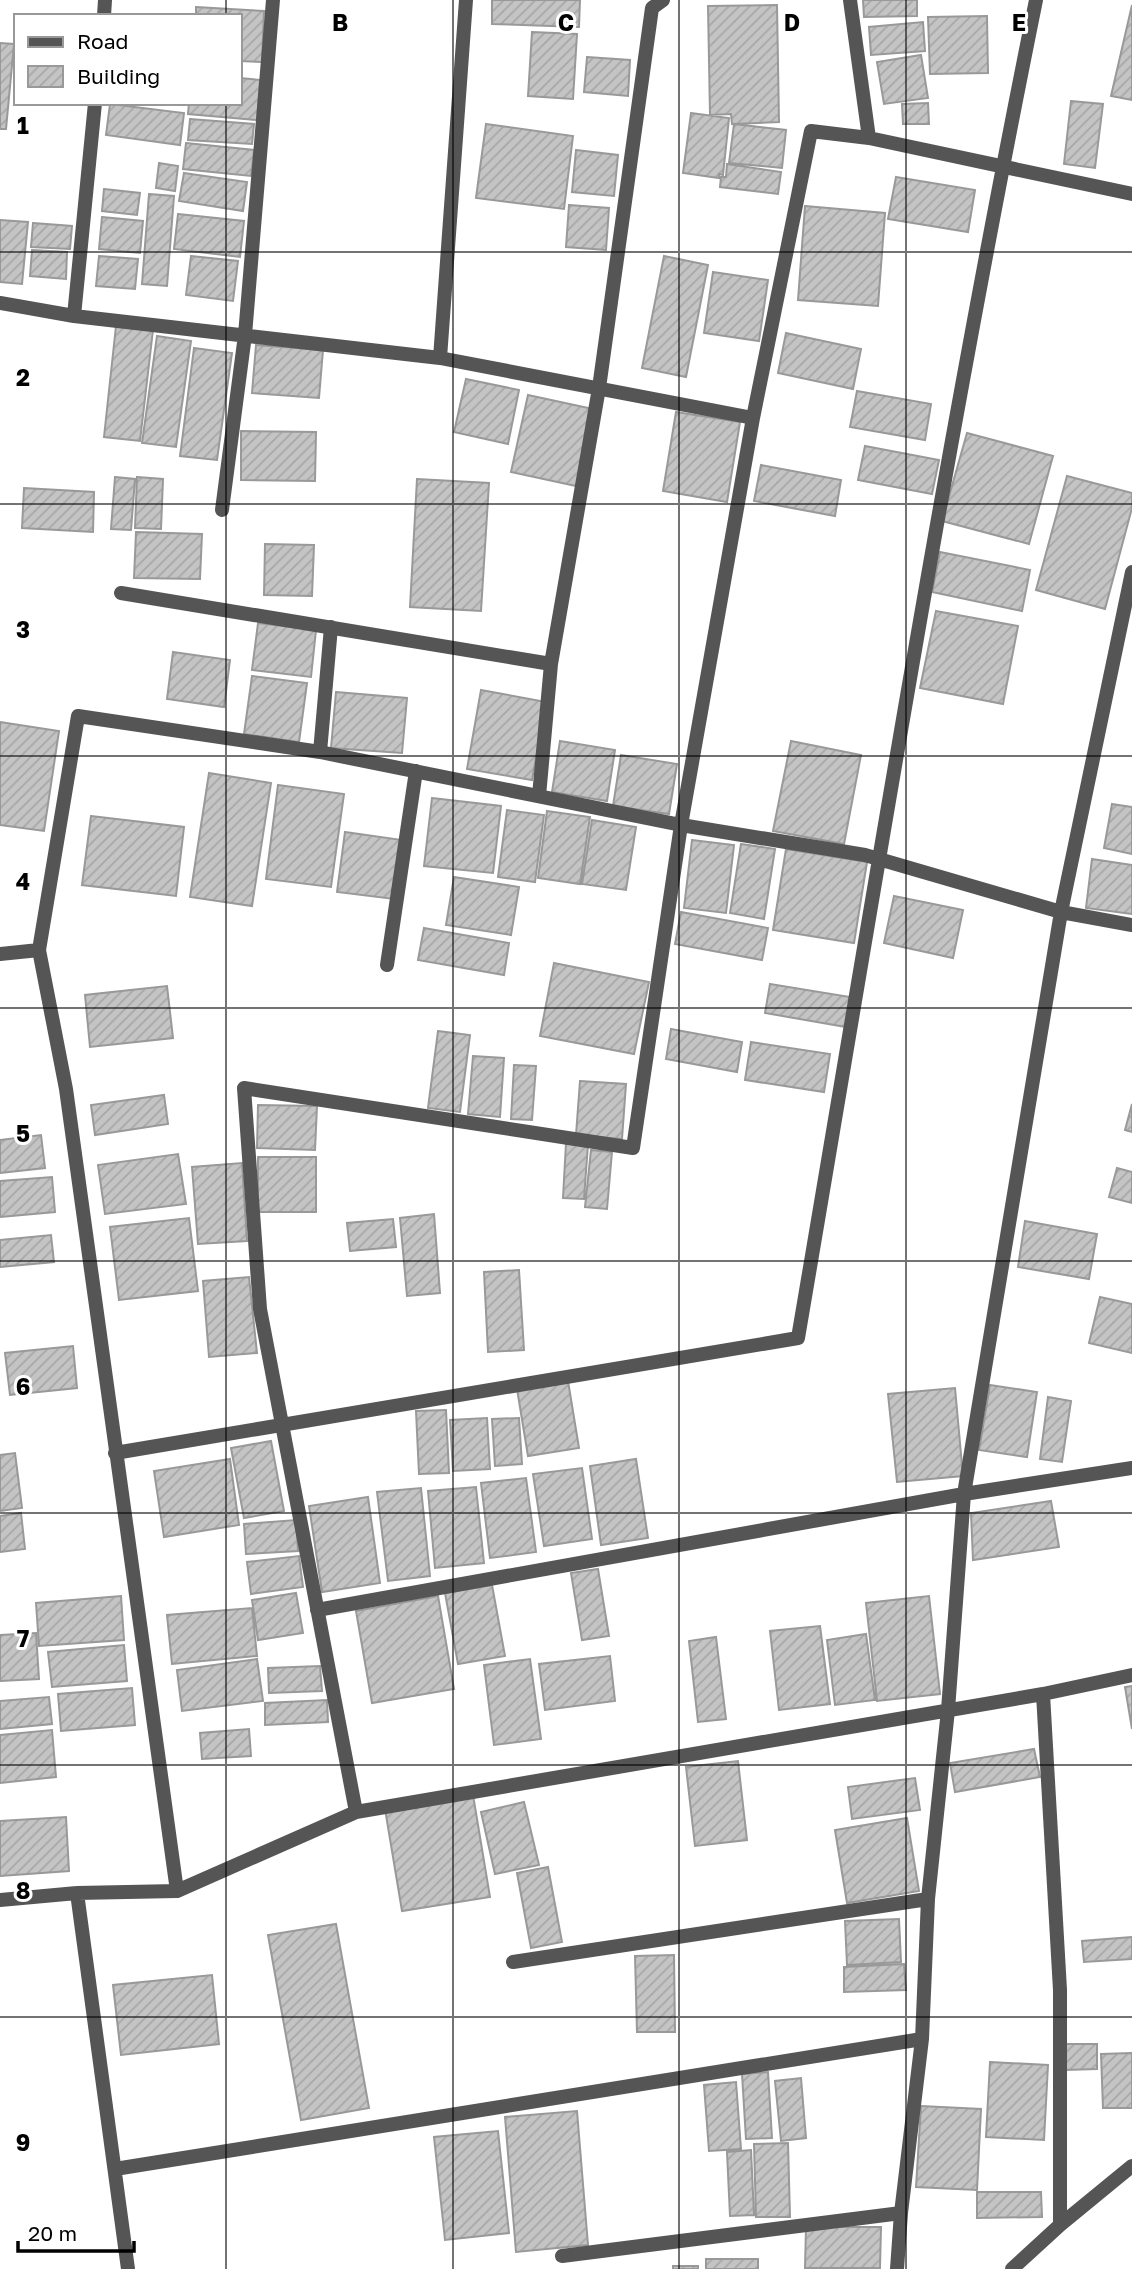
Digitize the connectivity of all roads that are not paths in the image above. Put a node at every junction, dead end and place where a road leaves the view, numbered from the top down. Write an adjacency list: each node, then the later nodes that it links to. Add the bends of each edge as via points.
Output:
1 (273, 0): 12 (street)
2 (466, 0): 13 (street)
3 (663, 0): 14 (street, via 652,8)
4 (850, 0): 7 (street)
5 (1036, 0): 8 (street)
6 (95, 105): 11 (street)
7 (869, 138): 8 (street); 15 (street, via 811,131)
8 (1002, 167): 9 (street); 25 (street)
9 (1132, 194)
10 (0, 303): 11 (street)
11 (74, 316): 12 (street)
12 (245, 335): 13 (street); 16 (street)
13 (440, 358): 14 (street)
14 (600, 388): 15 (street); 20 (street)
15 (753, 418): 24 (street)
16 (222, 510)
17 (1132, 572): 26 (street)
18 (121, 593): 19 (street)
19 (331, 627): 20 (street); 21 (street)
20 (551, 664): 23 (street)
21 (320, 752): 22 (street); 28 (street, via 78,716)
22 (416, 771): 23 (street); 30 (street)
23 (539, 796): 24 (street)
24 (681, 825): 25 (street); 31 (street, via 632,1148 244,1087 260,1309)
25 (879, 859): 26 (street); 31 (street, via 798,1338)
26 (1061, 912): 27 (street); 34 (street)
27 (1132, 925)
28 (39, 950): 29 (street); 32 (street, via 66,1089)
29 (0, 954)
30 (387, 965)
31 (280, 1423): 32 (street); 35 (street)
32 (115, 1453): 40 (street)
33 (1132, 1468): 34 (street)
34 (964, 1494): 35 (street); 38 (street)
35 (317, 1610): 39 (street)
36 (1132, 1675): 37 (street)
37 (1043, 1694): 38 (street); 49 (street, via 1060,1990)
38 (948, 1710): 39 (street); 42 (street)
39 (356, 1812): 40 (street)
40 (177, 1891): 41 (street)
41 (77, 1893): 43 (street); 47 (street)
42 (928, 1899): 44 (street); 45 (street)
43 (0, 1900)
44 (513, 1962)
45 (922, 2039): 47 (street); 48 (street)
46 (1132, 2166): 49 (street)
47 (115, 2169): 51 (street)
48 (901, 2213): 50 (street); 52 (street)
49 (1060, 2225): 53 (street)
50 (562, 2256)
51 (128, 2269)
52 (897, 2269)
53 (1012, 2269)

